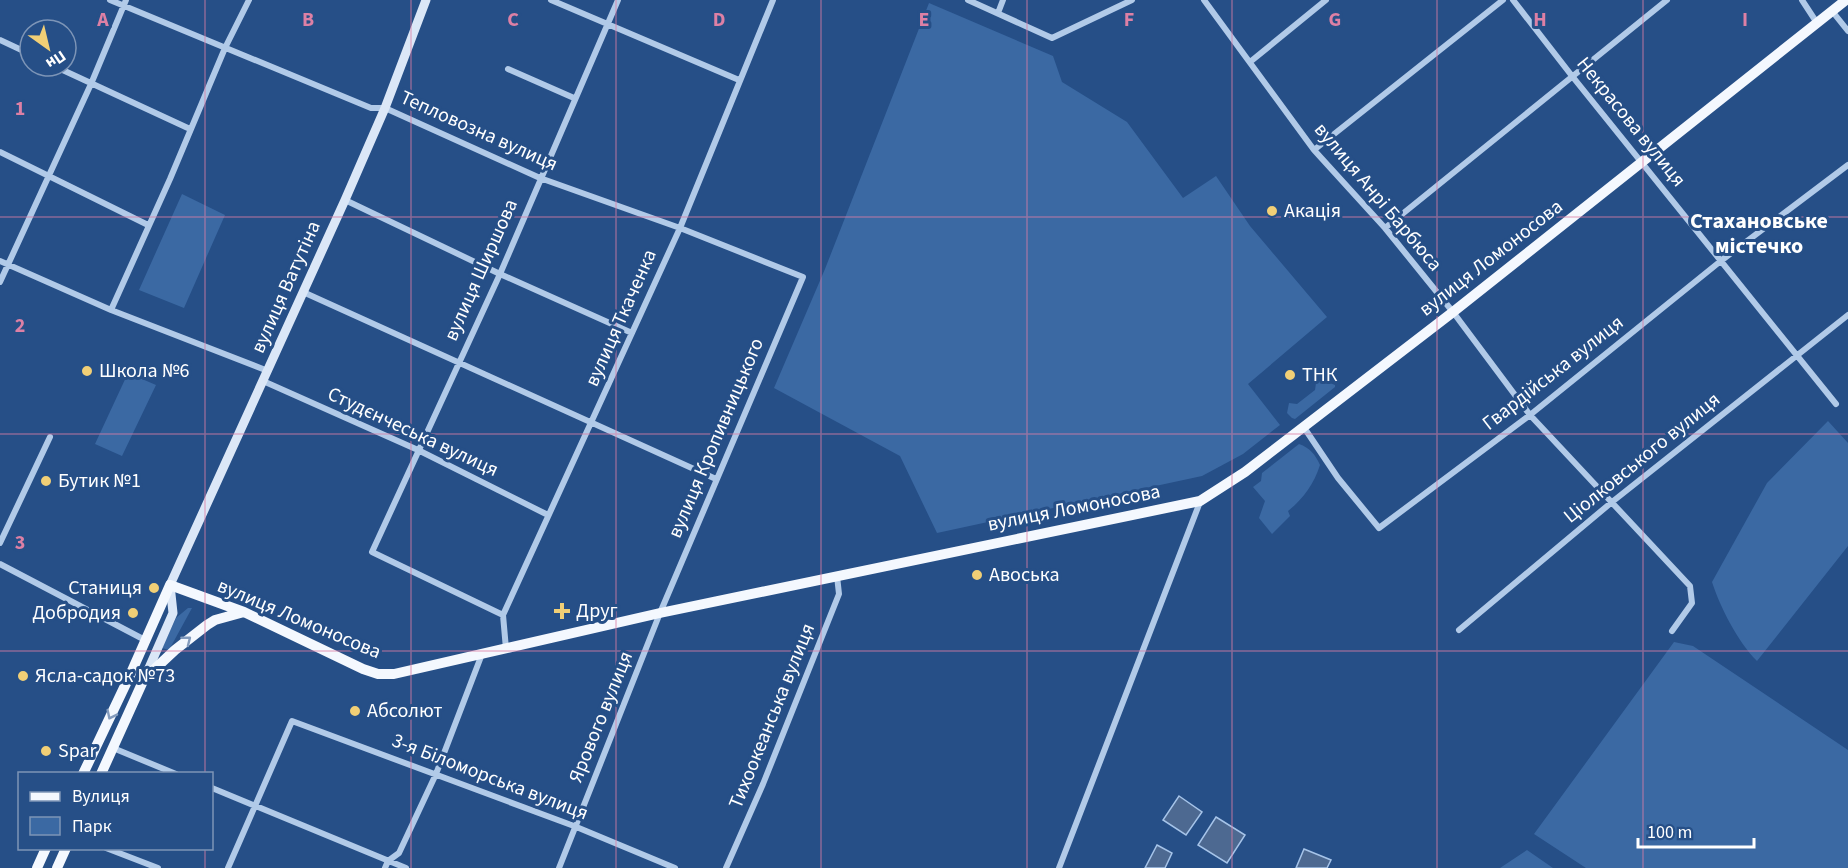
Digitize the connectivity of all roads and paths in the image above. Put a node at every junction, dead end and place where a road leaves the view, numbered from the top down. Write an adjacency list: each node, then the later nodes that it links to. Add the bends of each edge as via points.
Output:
1 (110, 0): 17 (street, Тепловозна вулиця)
2 (249, 0): 25 (street)
3 (426, 0): 33 (street, вулиця Ватутіна)
4 (551, 0): 21 (street)
5 (618, 0): 21 (street, вулиця Ширшова)
6 (773, 0): 30 (street, вулиця Ткаченка)
7 (968, 0): 19 (street)
8 (1003, 0): 19 (street)
9 (1132, 0): 19 (street, via 1052,38)
10 (1204, 0): 26 (street, вулиця Анрі Барбюса)
11 (1326, 0): 26 (street)
12 (1503, 0): 35 (street)
13 (1513, 0): 28 (street, Некрасова вулиця)
14 (1667, 0): 28 (street)
15 (1802, 0): 20 (street)
16 (1846, 0): 18 (main road, вулиця Ломоносова)
17 (124, 3): 25 (street, Тепловозна вулиця); 31 (street)
18 (1832, 11): 20 (main road, вулиця Ломоносова); 22 (street)
19 (998, 13)
20 (1817, 23): 37 (main road, вулиця Ломоносова)
21 (607, 25): 30 (street); 32 (street, вулиця Ширшова)
22 (1848, 31)
23 (0, 40): 24 (street)
24 (18, 48)
25 (225, 48): 33 (street, Тепловозна вулиця, via 371,108); 34 (street)
26 (1250, 62): 35 (street, вулиця Анрі Барбюса)
27 (508, 69): 32 (street)
28 (1572, 76): 37 (street, Некрасова вулиця); 44 (street)
29 (78, 78): 31 (street)
30 (739, 80): 43 (street, вулиця Ткаченка)
31 (91, 84): 34 (street); 39 (street)
32 (574, 98): 40 (street, вулиця Ширшова)
33 (385, 108): 40 (street, Тепловозна вулиця); 41 (street, вулиця Ватутіна)
34 (190, 129): 42 (street)
35 (1314, 150): 44 (street, вулиця Анрі Барбюса)
36 (0, 152): 39 (street)
37 (1641, 161): 45 (street, Некрасова вулиця); 53 (main road, вулиця Ломоносова)
38 (1848, 165): 45 (street, Гвардійська вулиця)
39 (48, 175): 42 (street); 47 (street)
40 (540, 178): 43 (street, Тепловозна вулиця); 48 (street, вулиця Ширшова)
41 (345, 200): 48 (street); 51 (street, вулиця Ватутіна)
42 (148, 225): 52 (street)
43 (680, 228): 49 (street, Тепловозна вулиця); 55 (street, вулиця Ткаченка)
44 (1385, 228): 53 (street, вулиця Анрі Барбюса)
45 (1722, 260): 56 (street, Некрасова вулиця); 61 (street, Гвардійська вулиця)
46 (0, 261): 47 (street)
47 (8, 264): 50 (street); 52 (street)
48 (500, 274): 55 (street); 57 (street, вулиця Ширшова)
49 (803, 277): 66 (street, вулиця Кропивницького)
50 (0, 282)
51 (303, 292): 57 (street); 58 (street, вулиця Ватутіна)
52 (111, 310): 58 (street)
53 (1453, 312): 61 (street, вулиця Анрі Барбюса); 63 (main road, вулиця Ломоносова)
54 (1848, 315): 56 (street, Ціолковського вулиця)
55 (632, 333): 62 (street, вулиця Ткаченка)
56 (1796, 356): 60 (street, Некрасова вулиця); 68 (street, Ціолковського вулиця)
57 (458, 362): 62 (street); 65 (street, вулиця Ширшова)
58 (268, 371): 59 (street, вулиця Ватутіна)
59 (263, 381): 65 (street, Студєнчеська вулиця); 73 (street, вулиця Ватутіна)
60 (1836, 404)
61 (1530, 414): 63 (street, Гвардійська вулиця, via 1379,528 1338,478); 68 (street, вулиця Анрі Барбюса)
62 (591, 424): 66 (street); 69 (street, вулиця Ткаченка)
63 (1303, 426): 67 (main road, вулиця Ломоносова, via 1245,472)
64 (50, 437): 70 (street)
65 (418, 450): 69 (street, Студєнчеська вулиця); 76 (street, вулиця Ширшова, via 372,552)
66 (716, 479): 75 (street, вулиця Кропивницького)
67 (1200, 501): 72 (main road, вулиця Ломоносова); 104 (street)
68 (1612, 502): 77 (street, Ціолковського вулиця); 78 (street, вулиця Анрі Барбюса, via 1690,586 1692,603)
69 (549, 515): 76 (street, вулиця Ткаченка)
70 (0, 543)
71 (0, 564): 79 (street)
72 (837, 575): 75 (main road, вулиця Ломоносова); 103 (street, Тихоокеанська вулиця, via 839,594)
73 (170, 585): 74 (main road, вулиця Ломоносова); 79 (main road, вулиця Ватутіна); 82 (street, вулиця Ватутіна, via 173,613)
74 (244, 612): 81 (main road, вулиця Ломоносова, via 378,674); 82 (main road, one-way to 74, via 214,620)
75 (660, 613): 80 (main road, вулиця Ломоносова); 90 (street, Ярового вулиця)
76 (503, 615): 80 (street, вулиця Ткаченка)
77 (1460, 630)
78 (1672, 631)
79 (145, 640): 84 (main road, вулиця Ватутіна, one-way to 84)
80 (506, 649): 81 (main road, вулиця Ломоносова)
81 (482, 654): 87 (street)
82 (144, 679): 83 (main road, вулиця Ватутіна)
83 (113, 748): 85 (main road, вулиця Ватутіна); 86 (street)
84 (84, 772)
85 (102, 772)
86 (171, 772)
87 (436, 774): 89 (street, 3-я Біломорська вулиця, via 292,721); 90 (street, 3-я Біломорська вулиця); 94 (street, via 399,853)
88 (213, 788): 89 (street)
89 (256, 807): 94 (street); 98 (street)
90 (574, 826): 101 (street, Ярового вулиця); 102 (street, 3-я Біломорська вулиця)
91 (46, 850): 95 (main road)
92 (66, 850): 96 (main road)
93 (109, 850): 97 (street)
94 (388, 861): 99 (street); 100 (street)
95 (37, 868)
96 (57, 868)
97 (158, 868)
98 (228, 868)
99 (385, 868)
100 (406, 868)
101 (559, 868)
102 (675, 868)
103 (726, 868)
104 (1059, 868)

